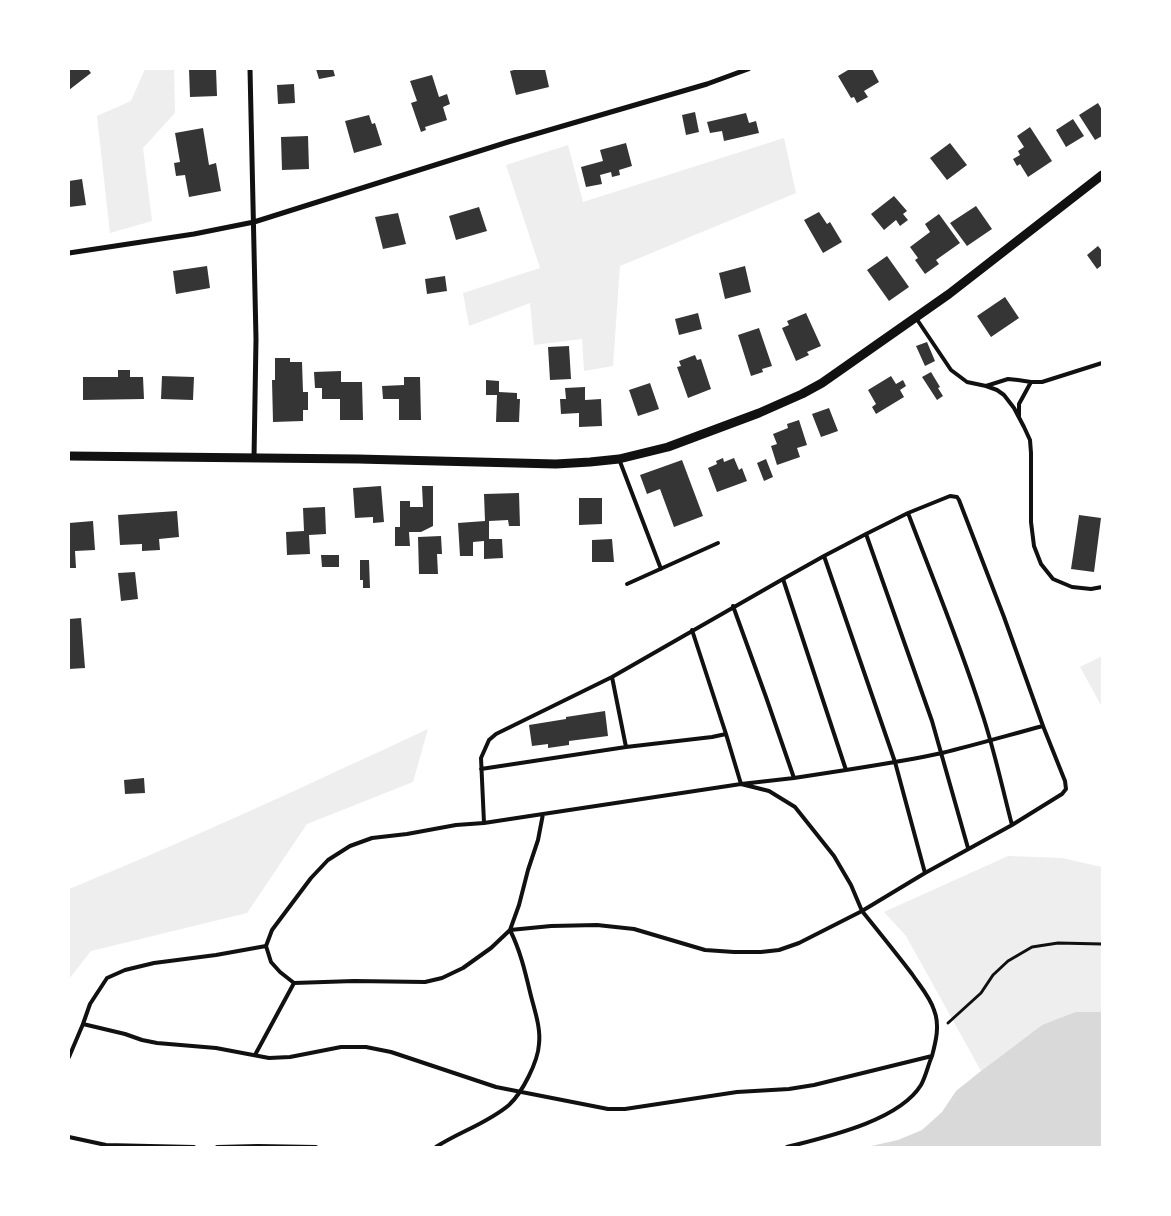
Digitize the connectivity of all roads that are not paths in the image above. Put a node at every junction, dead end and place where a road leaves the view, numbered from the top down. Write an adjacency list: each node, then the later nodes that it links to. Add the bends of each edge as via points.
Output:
1 (250, 69): 4 (street)
2 (748, 69): 4 (street)
3 (1102, 175): 6 (street)
4 (254, 222): 5 (street); 12 (street)
5 (69, 253)
6 (915, 318): 9 (lane, via 951,370 968,382); 13 (street, via 834,376 802,394 668,447)
7 (1102, 363): 8 (lane, via 1042,382)
8 (1031, 382): 9 (lane, via 1008,379); 10 (lane, via 1019,404)
9 (986, 386): 10 (lane, via 1004,395)
10 (1019, 418): 21 (lane, via 1030,440 1031,522 1034,546 1041,564 1053,578 1072,587)
11 (69, 456): 12 (street)
12 (254, 458): 13 (street, via 556,464)
13 (619, 459): 18 (lane)
14 (908, 514): 15 (lane); 25 (lane, via 950,496 960,500); 27 (lane, via 962,654)
15 (866, 534): 17 (lane); 29 (lane)
16 (718, 543): 18 (lane)
17 (824, 556): 19 (lane); 30 (lane)
18 (661, 568): 20 (lane)
19 (783, 578): 22 (lane); 32 (lane)
20 (627, 584)
21 (1102, 587)
22 (733, 606): 23 (lane); 33 (lane)
23 (692, 630): 24 (lane); 26 (lane)
24 (612, 677): 28 (lane); 31 (lane, via 496,734 485,747)
25 (1043, 726): 27 (lane); 37 (lane, via 1066,781 1066,789)
26 (726, 734): 28 (lane); 34 (lane)
27 (990, 740): 29 (lane); 37 (lane)
28 (626, 746): 31 (lane)
29 (941, 753): 30 (lane); 38 (lane)
30 (895, 762): 32 (lane); 39 (lane)
31 (481, 769): 36 (lane)
32 (846, 770): 33 (lane)
33 (794, 778): 34 (lane)
34 (741, 784): 35 (lane); 40 (lane, via 769,791 795,807 834,856)
35 (543, 814): 36 (lane); 41 (lane)
36 (484, 823): 42 (lane, via 372,838 350,846 328,860 311,878 272,930)
37 (1012, 825): 38 (lane)
38 (968, 848): 39 (lane)
39 (925, 873): 40 (lane)
40 (862, 911): 41 (lane, via 799,943 761,952 705,950 634,929 597,925); 46 (lane, via 926,993 935,1011 937,1027)
41 (510, 930): 43 (lane, via 463,968 442,978 425,982); 48 (lane, via 517,944 538,1024 536,1061)
42 (266, 946): 43 (lane, via 271,962); 44 (lane, via 125,970 107,978 90,1004)
43 (294, 983): 45 (lane)
44 (83, 1024): 45 (lane, via 157,1043); 47 (lane)
45 (255, 1055): 48 (lane, via 290,1057 341,1047 366,1047)
46 (932, 1056): 48 (lane, via 814,1085 737,1092 626,1109 608,1109); 54 (lane, via 921,1084 900,1106 858,1127)
47 (69, 1057)
48 (520, 1092): 53 (lane, via 493,1116)
49 (69, 1138): 50 (lane, via 106,1145)
50 (194, 1147)
51 (218, 1147): 52 (lane)
52 (316, 1147)
53 (436, 1147)
54 (786, 1147)

